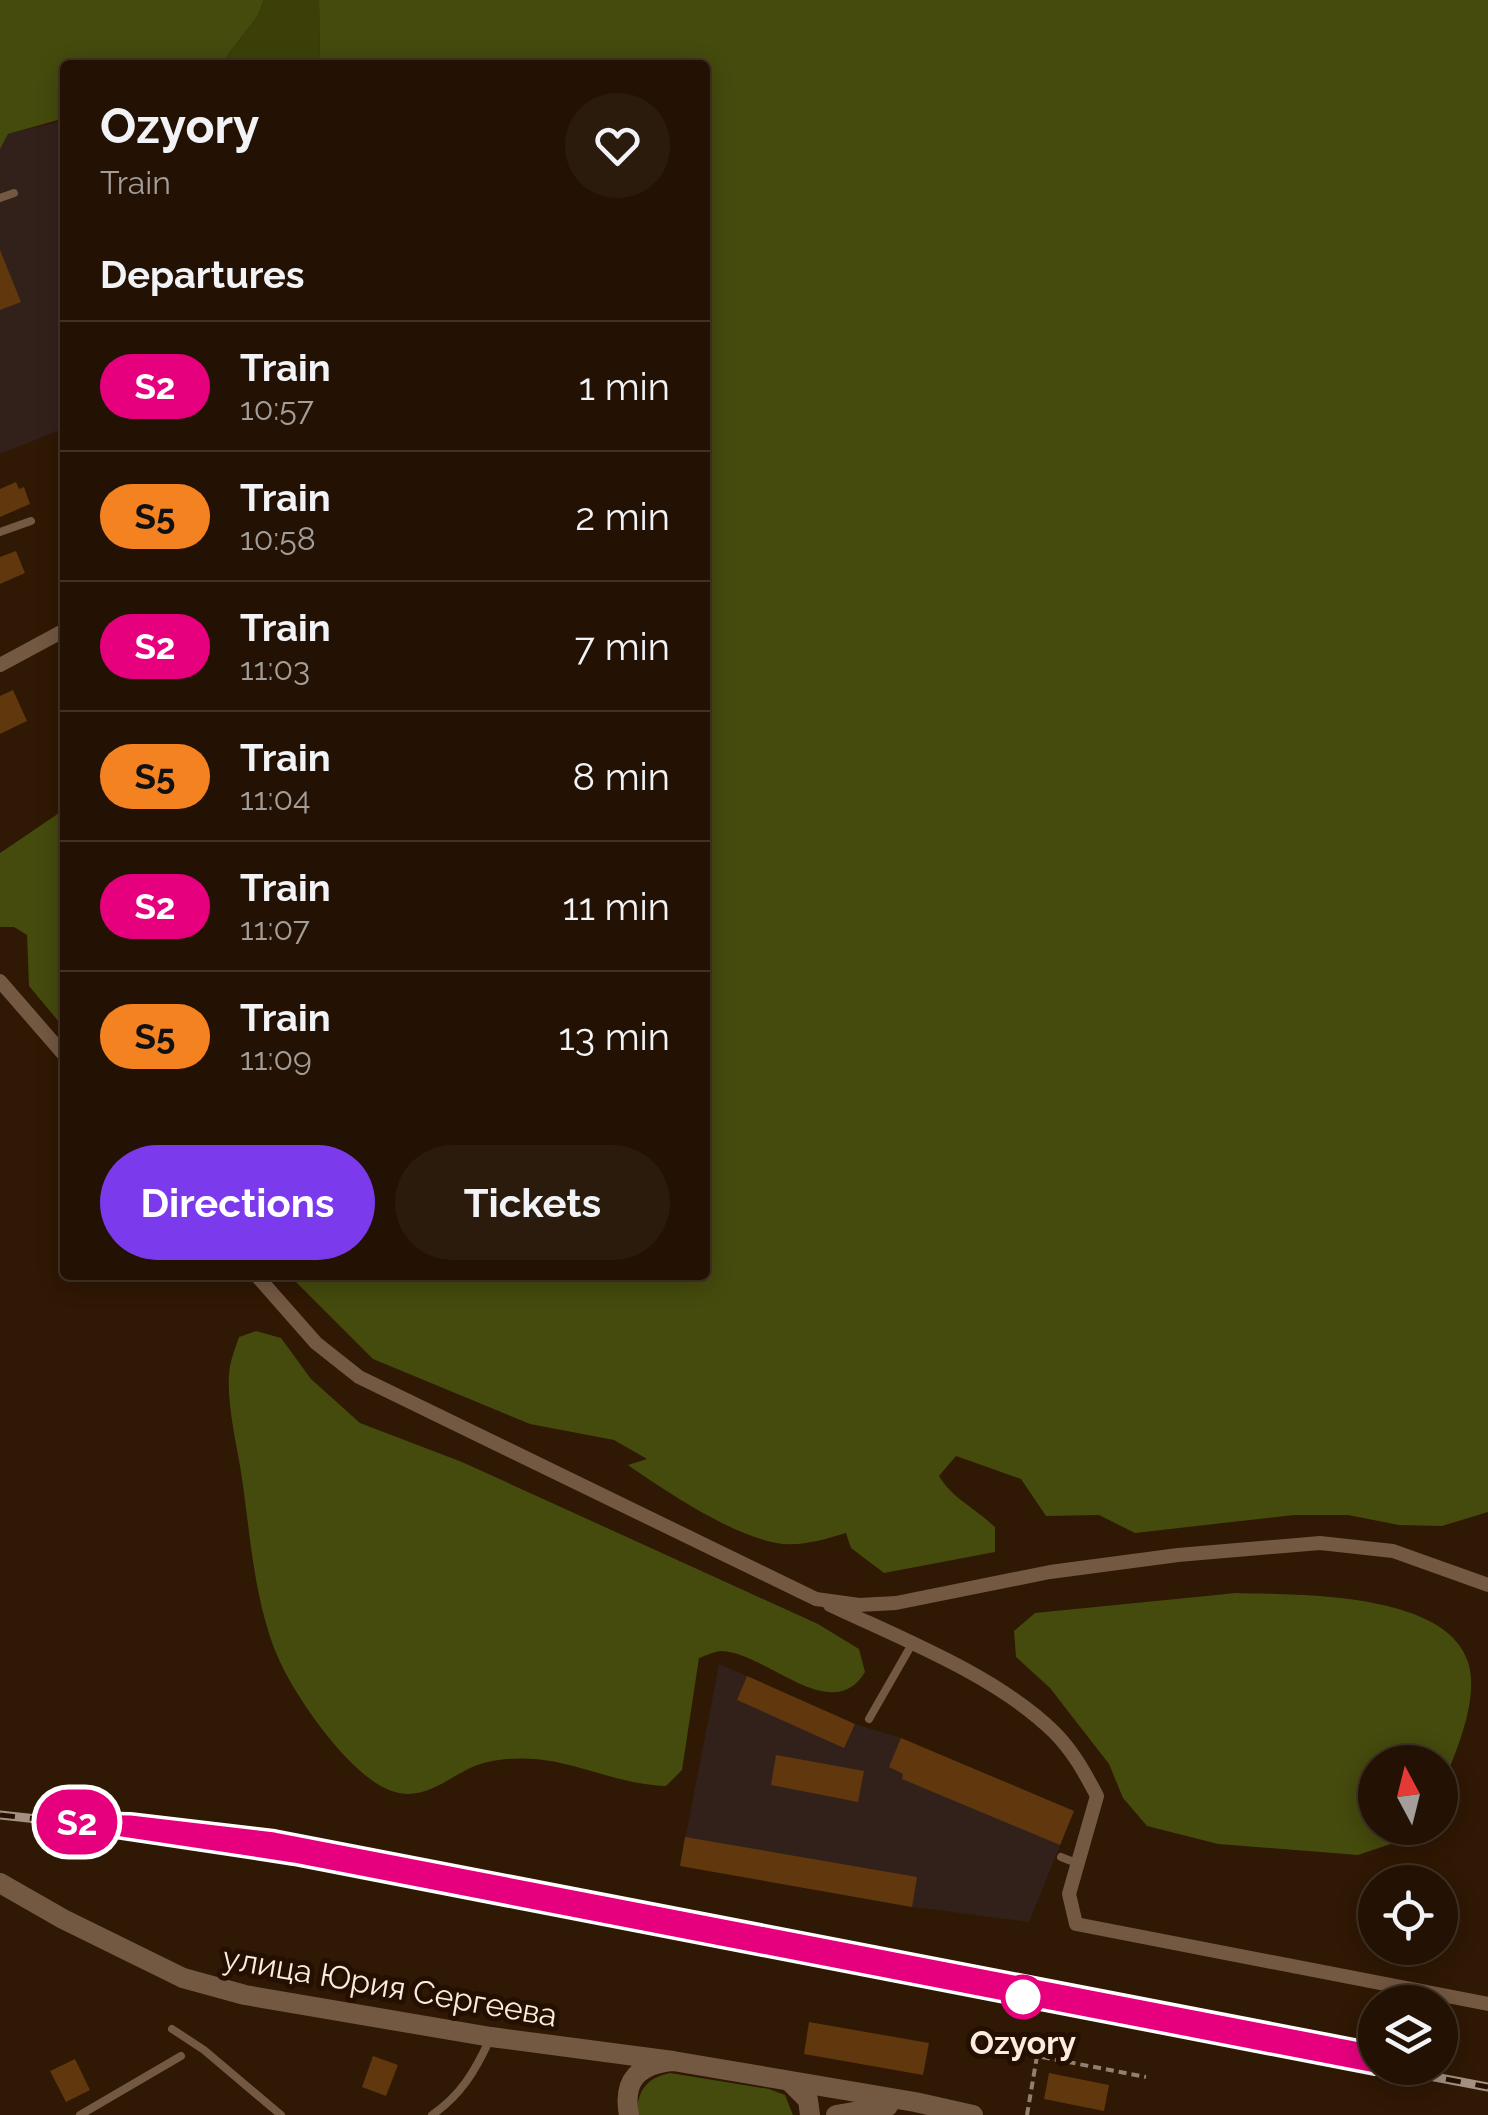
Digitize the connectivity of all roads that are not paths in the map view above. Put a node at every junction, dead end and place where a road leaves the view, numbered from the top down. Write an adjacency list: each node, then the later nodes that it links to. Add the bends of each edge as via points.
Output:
1 (14, 193): 2 (lane)
2 (0, 198)
3 (31, 520): 4 (lane)
4 (0, 532)
5 (60, 633): 6 (street)
6 (0, 665)
7 (0, 981): 8 (street)
8 (60, 1050)
9 (260, 1280): 11 (street, via 316,1343 359,1377)
10 (1488, 1585): 11 (street, via 1393,1551 1320,1542 1050,1572 896,1603)
11 (816, 1598): 12 (street)
12 (912, 1644): 13 (lane); 15 (street, via 988,1682 1052,1730 1081,1764 1097,1796)
13 (869, 1719)
14 (1060, 1857): 15 (lane)
15 (1079, 1864): 17 (street, via 1069,1894 1076,1924)
16 (0, 1883): 19 (main road, улица Юрия Сергеева, via 183,1978)
17 (1488, 2004)
18 (172, 2029): 25 (lane)
19 (491, 2038): 21 (main road, улица Юрия Сергеева); 26 (lane, via 471,2079)
20 (181, 2056): 24 (lane)
21 (673, 2061): 22 (main road, улица Юрия Сергеева); 27 (main road, via 653,2063 634,2078)
22 (792, 2083): 23 (main road, улица Юрия Сергеева); 28 (main road, via 808,2100)
23 (915, 2102): 29 (main road); 30 (main road)
24 (80, 2115)
25 (281, 2115)
26 (432, 2115)
27 (628, 2115)
28 (810, 2115)
29 (836, 2115)
30 (973, 2115)

